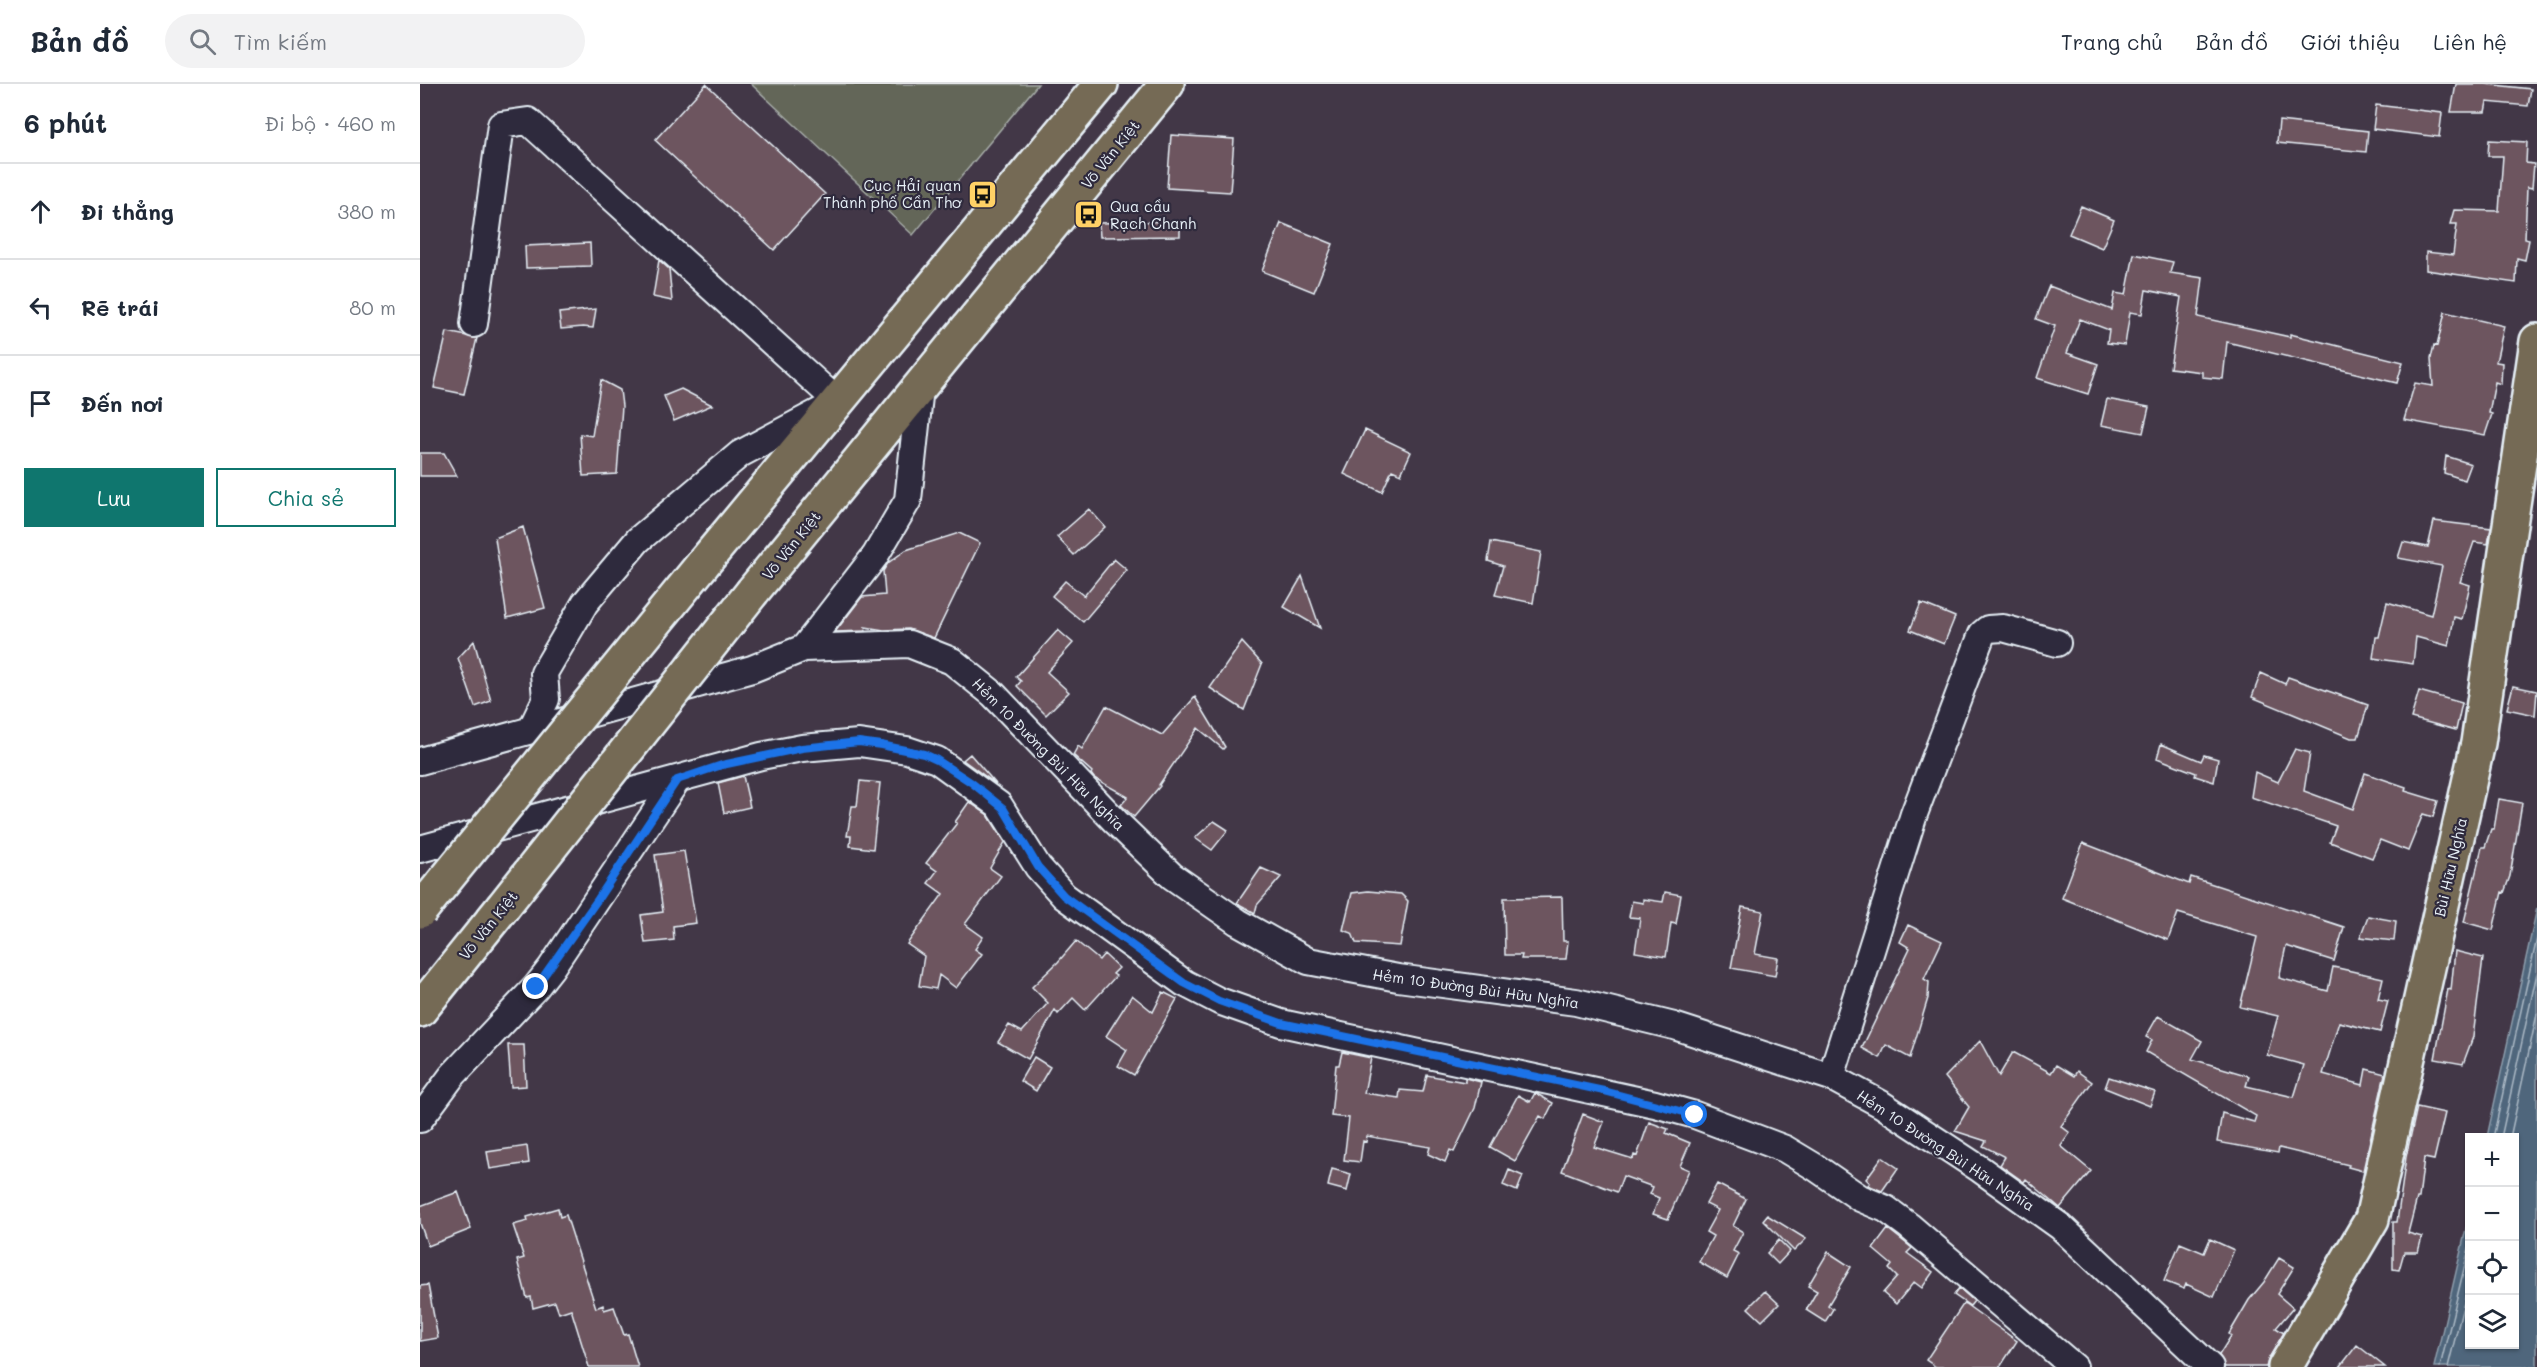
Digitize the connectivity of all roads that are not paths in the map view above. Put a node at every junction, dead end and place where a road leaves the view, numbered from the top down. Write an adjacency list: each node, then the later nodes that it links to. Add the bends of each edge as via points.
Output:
1 (1101, 84): 6 (main road)
2 (1167, 84): 5 (main road, Võ Văn Kiệt)
3 (474, 324): 6 (street, via 501,125 528,121)
4 (2537, 341): 19 (main road, Bùi Hữu Nghĩa, via 2478,743 2372,1219)
5 (920, 387): 8 (street, via 908,500 874,556); 14 (main road, Võ Văn Kiệt, bridge)
6 (838, 402): 9 (street, via 740,454 638,540 585,603 544,673 546,699); 13 (main road, bridge)
7 (2057, 643): 15 (street, via 2003,628 1988,629 1982,634 1914,814)
8 (804, 648): 9 (street, Hẻm 10 Đường Bùi Hữu Nghĩa, via 752,669); 15 (street, Hẻm 10 Đường Bùi Hữu Nghĩa, via 909,644 952,661 993,694 1172,876 1238,922 1308,961 1398,978 1576,1002 1674,1026)
9 (531, 730): 10 (street, Hẻm 10 Đường Bùi Hữu Nghĩa)
10 (420, 761)
11 (677, 780): 12 (street); 16 (street, via 551,968 452,1076); 17 (street, via 761,756 835,744 881,745 924,754 956,772 1003,808 1038,867 1064,896 1184,983 1219,1001 1281,1023 1655,1104 1785,1149 1860,1198 1897,1216)
12 (420, 849)
13 (420, 911)
14 (420, 1010)
15 (1832, 1077): 18 (street, Hẻm 10 Đường Bùi Hữu Nghĩa, via 1881,1104 2061,1227)
16 (420, 1119)
17 (2074, 1367)
18 (2210, 1367)
19 (2285, 1367)

